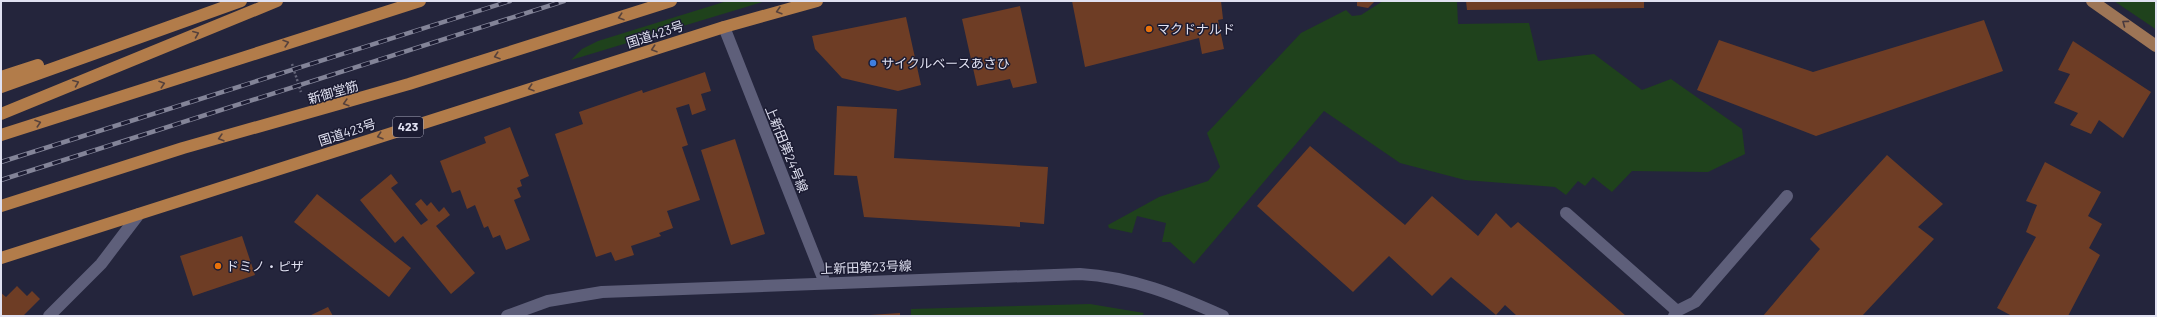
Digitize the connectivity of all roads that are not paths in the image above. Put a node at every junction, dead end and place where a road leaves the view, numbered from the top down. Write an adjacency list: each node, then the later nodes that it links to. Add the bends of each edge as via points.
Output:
1 (240, 1): 9 (highway); 10 (highway)
2 (277, 1): 11 (highway, one-way to 2)
3 (420, 1): 12 (highway, one-way to 3)
4 (671, 1): 14 (highway, 新御堂筋, one-way to 14, via 410,84 183,148)
5 (816, 1): 7 (highway, 国道423号 / 423, one-way to 7)
6 (2092, 1): 8 (main road, one-way to 6)
7 (724, 27): 16 (highway, 国道423号 / 423, one-way to 16); 18 (street, 上新田第24号線)
8 (2156, 46)
9 (1, 77)
10 (1, 86)
11 (1, 114)
12 (1, 135)
13 (1787, 196): 19 (street, via 1694,302)
14 (1, 206)
15 (1566, 213): 19 (street)
16 (139, 214): 17 (highway, 国道423号 / 423); 20 (street, via 102,264)
17 (1, 256)
18 (825, 283): 21 (street, 上新田第23号線, via 597,292 548,301); 22 (street, 上新田第23号線, via 1092,274 1154,287)
19 (1675, 314)
20 (49, 316)
21 (507, 316)
22 (1223, 316)

